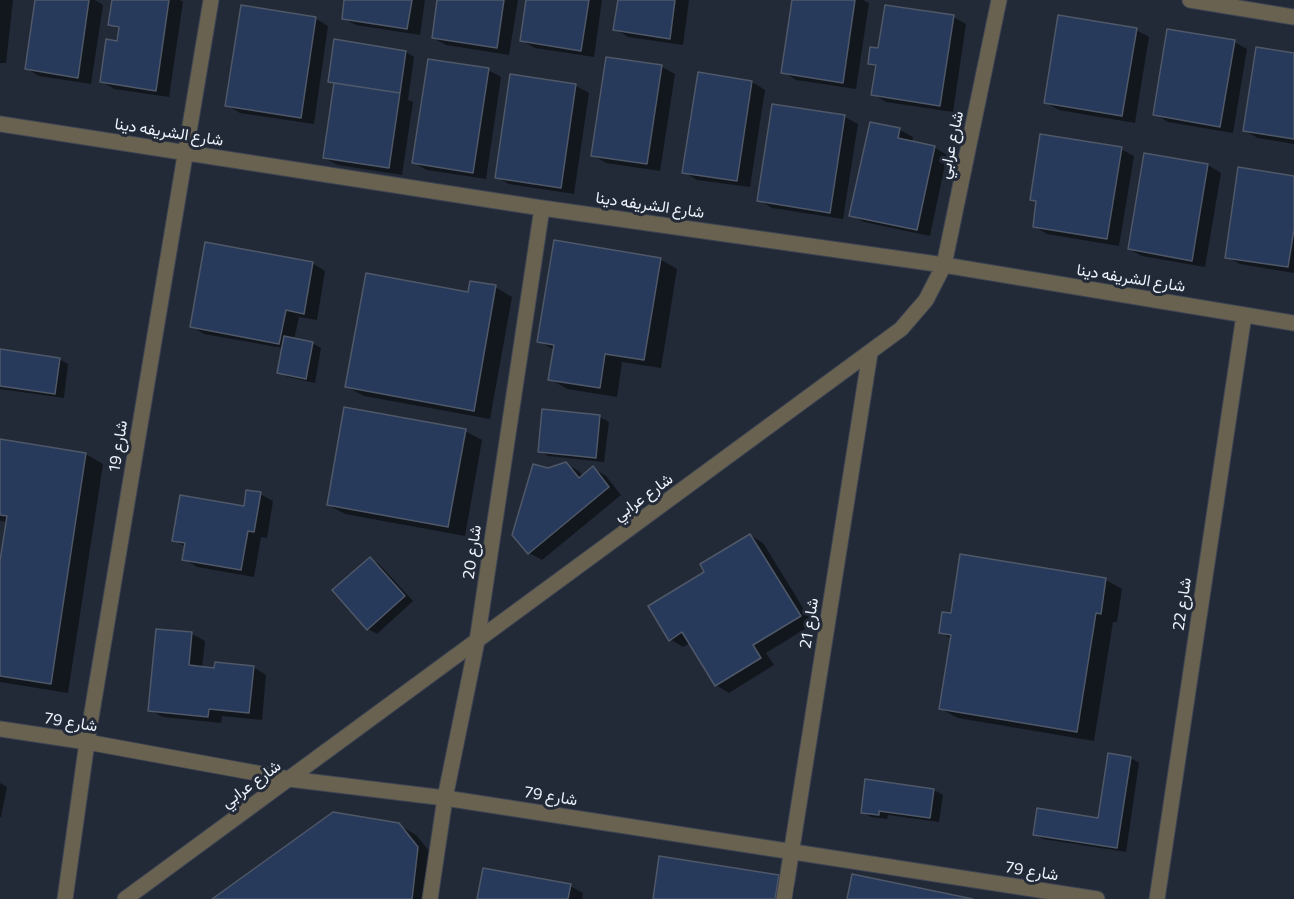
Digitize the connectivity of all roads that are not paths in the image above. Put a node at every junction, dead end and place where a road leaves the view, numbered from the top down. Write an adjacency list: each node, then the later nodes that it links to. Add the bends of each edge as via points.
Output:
1 (211, 0): 6 (street, شارع 19)
2 (999, 0): 8 (street, شارع عرابي)
3 (1190, 0): 4 (street)
4 (1294, 17)
5 (0, 124): 6 (street, شارع الشريفه دينا)
6 (186, 153): 7 (street, شارع الشريفه دينا); 14 (street, شارع 19)
7 (542, 208): 8 (street, شارع الشريفه دينا); 12 (street, شارع 20)
8 (944, 265): 9 (street, شارع الشريفه دينا); 11 (street, شارع عرابي, via 926,300 901,329)
9 (1244, 315): 10 (street, شارع الشريفه دينا); 23 (street, شارع 22)
10 (1294, 323)
11 (870, 353): 12 (street, شارع عرابي); 17 (street, شارع 21)
12 (477, 641): 15 (street, شارع عرابي); 16 (street, شارع 20)
13 (0, 729): 14 (street, شارع 79)
14 (87, 742): 15 (street, شارع 79); 18 (street, شارع 19)
15 (289, 779): 16 (street, شارع 79); 19 (street, شارع عرابي)
16 (445, 798): 17 (street, شارع 79); 20 (street, شارع 20)
17 (791, 852): 21 (street, شارع 21); 22 (street, شارع 79)
18 (65, 899)
19 (125, 899)
20 (430, 899)
21 (784, 899)
22 (1097, 899)
23 (1157, 899)

